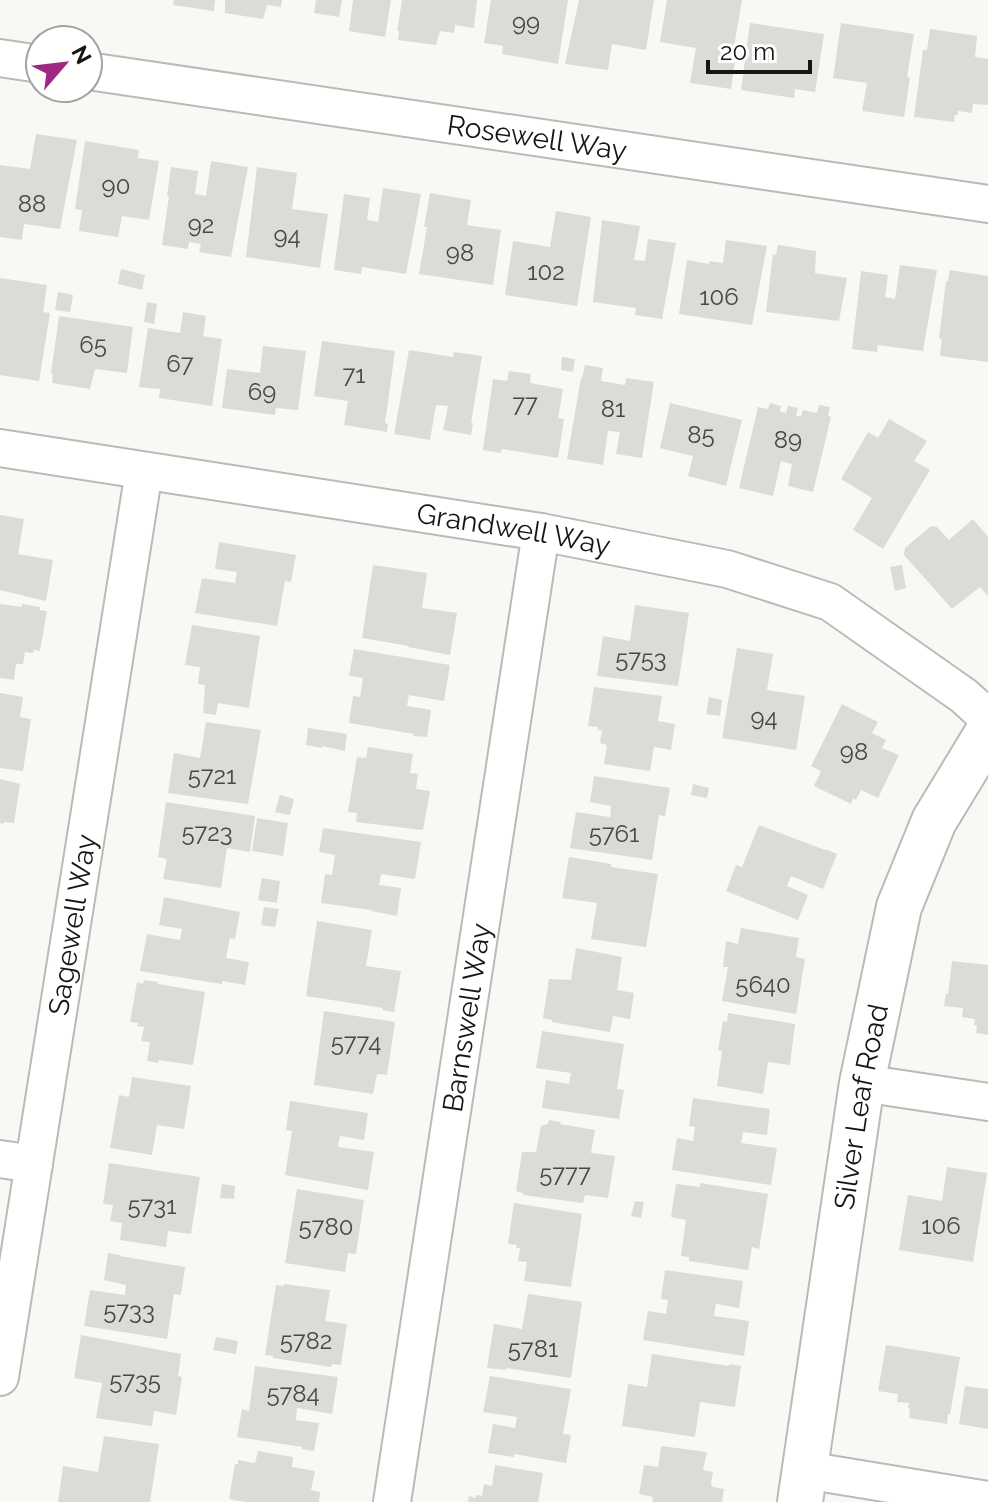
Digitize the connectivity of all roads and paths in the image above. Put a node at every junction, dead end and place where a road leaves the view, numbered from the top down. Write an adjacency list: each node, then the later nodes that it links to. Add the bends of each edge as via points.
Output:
1 (0, 58): 2 (street)
2 (24, 62)
3 (104, 73): 4 (street, Rosewell Way)
4 (988, 204)
5 (0, 448): 6 (street, Grandwell Way)
6 (144, 471): 7 (street, Grandwell Way); 12 (street, Sagewell Way)
7 (541, 532): 8 (street, Grandwell Way, via 727,569 830,602); 16 (street, Barnswell Way)
8 (988, 718)
9 (988, 732): 10 (street, Silver Leaf Road, via 934,821 899,907)
10 (862, 1083): 11 (street); 14 (street, Silver Leaf Road)
11 (988, 1102)
12 (17, 1162): 13 (street, Sagewell Way)
13 (0, 1377)
14 (802, 1486): 15 (street)
15 (988, 1500)
16 (392, 1502)

